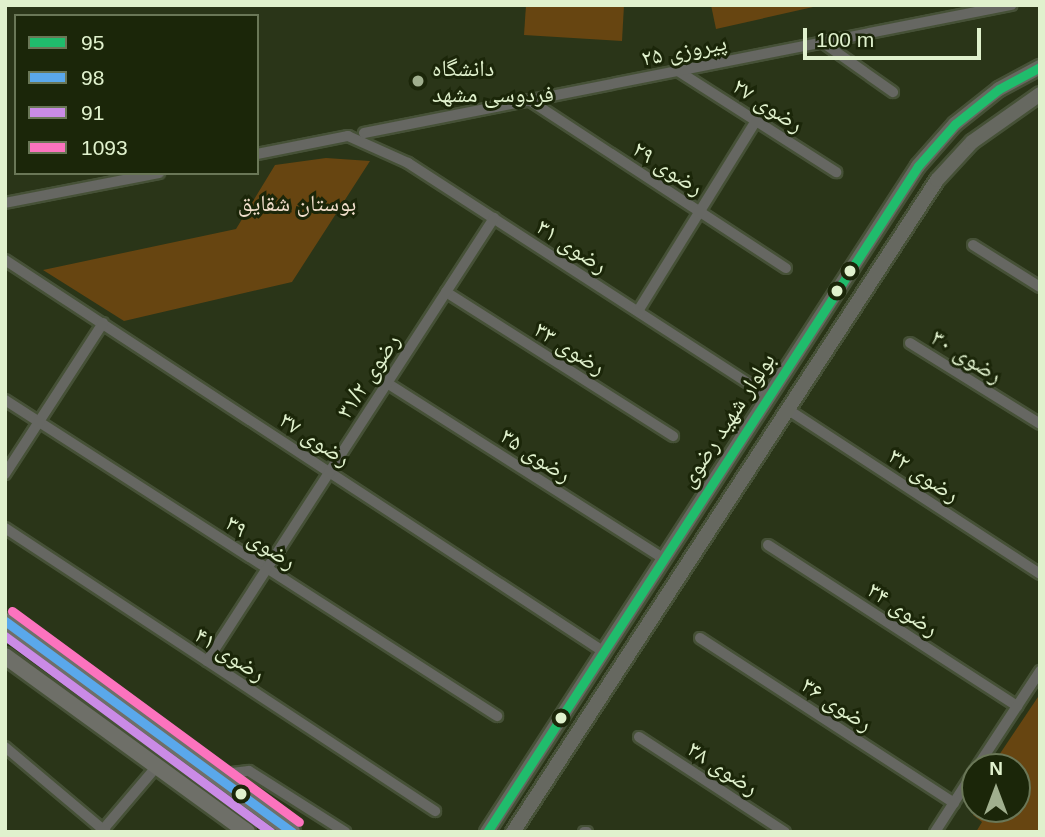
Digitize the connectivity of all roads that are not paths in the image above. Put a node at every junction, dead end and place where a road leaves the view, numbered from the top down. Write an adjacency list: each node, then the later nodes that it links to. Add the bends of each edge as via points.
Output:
1 (1011, 5): 2 (street, پیروزی ۲۵)
2 (822, 42): 4 (street, پیروزی ۲۵); 5 (street)
3 (1040, 67): 25 (street, بولوار شهید رضوی, via 999,89 955,124 918,166)
4 (678, 71): 7 (street, پیروزی ۲۵); 8 (street, رضوی ۲۷)
5 (893, 92)
6 (1040, 94): 27 (street, بولوار شهید رضوی, via 972,142 937,180)
7 (529, 100): 9 (street, پیروزی ۲۵); 14 (street, رضوی ۲۹)
8 (756, 121): 11 (street, رضوی ۲۷); 14 (street)
9 (364, 133)
10 (259, 154): 15 (street, رضوی ۳۱, via 348,136 408,163)
11 (836, 172)
12 (149, 175): 13 (street)
13 (5, 204)
14 (699, 212): 18 (street, رضوی ۲۹); 21 (street)
15 (494, 218): 20 (street, رضوی ۳۱/۲); 21 (street, رضوی ۳۱)
16 (973, 245): 19 (street)
17 (5, 260): 22 (street, رضوی ۳۷)
18 (786, 268)
19 (1040, 287)
20 (446, 292): 24 (street, رضوی ۳۱/۲); 30 (street, رضوی ۳۳)
21 (638, 312): 25 (street, رضوی ۳۱)
22 (103, 323): 28 (street); 31 (street, رضوی ۳۷)
23 (910, 343): 29 (street, رضوی ۳۰)
24 (387, 383): 31 (street, رضوی ۳۱/۲); 35 (street, رضوی ۳۵)
25 (770, 397): 27 (street); 35 (street, بولوار شهید رضوی)
26 (5, 400): 28 (street, رضوی ۳۹)
27 (787, 409): 37 (street, رضوی ۳۲); 59 (street, بولوار شهید رضوی)
28 (39, 422): 32 (street); 36 (street, رضوی ۳۹)
29 (1040, 424)
30 (673, 436)
31 (330, 471): 36 (street, رضوی ۳۱/۲); 40 (street, رضوی ۳۷)
32 (5, 474)
33 (5, 528): 42 (street, رضوی ۴۱)
34 (768, 545): 44 (street, رضوی ۳۴)
35 (664, 559): 40 (street, بولوار شهید رضوی)
36 (267, 569): 42 (street, رضوی ۳۱/۲); 45 (street, رضوی ۳۹)
37 (1040, 574)
38 (5, 621): 50 (main road)
39 (699, 638): 52 (street, رضوی ۳۶)
40 (604, 652): 58 (street, بولوار شهید رضوی)
41 (5, 656): 49 (main road)
42 (207, 661): 53 (street, رضوی ۴۱)
43 (1040, 671): 44 (street)
44 (1017, 706): 48 (street)
45 (496, 716)
46 (639, 737): 60 (street, رضوی ۳۸)
47 (5, 747): 54 (street)
48 (986, 753)
49 (157, 766): 54 (street); 55 (main road)
50 (215, 775): 56 (main road); 57 (street, via 250,771)
51 (961, 792): 52 (street)
52 (954, 803): 61 (street)
53 (435, 811)
54 (103, 831)
55 (247, 832)
56 (292, 832)
57 (345, 832)
58 (487, 832)
59 (513, 832)
60 (785, 832)
61 (935, 832)

